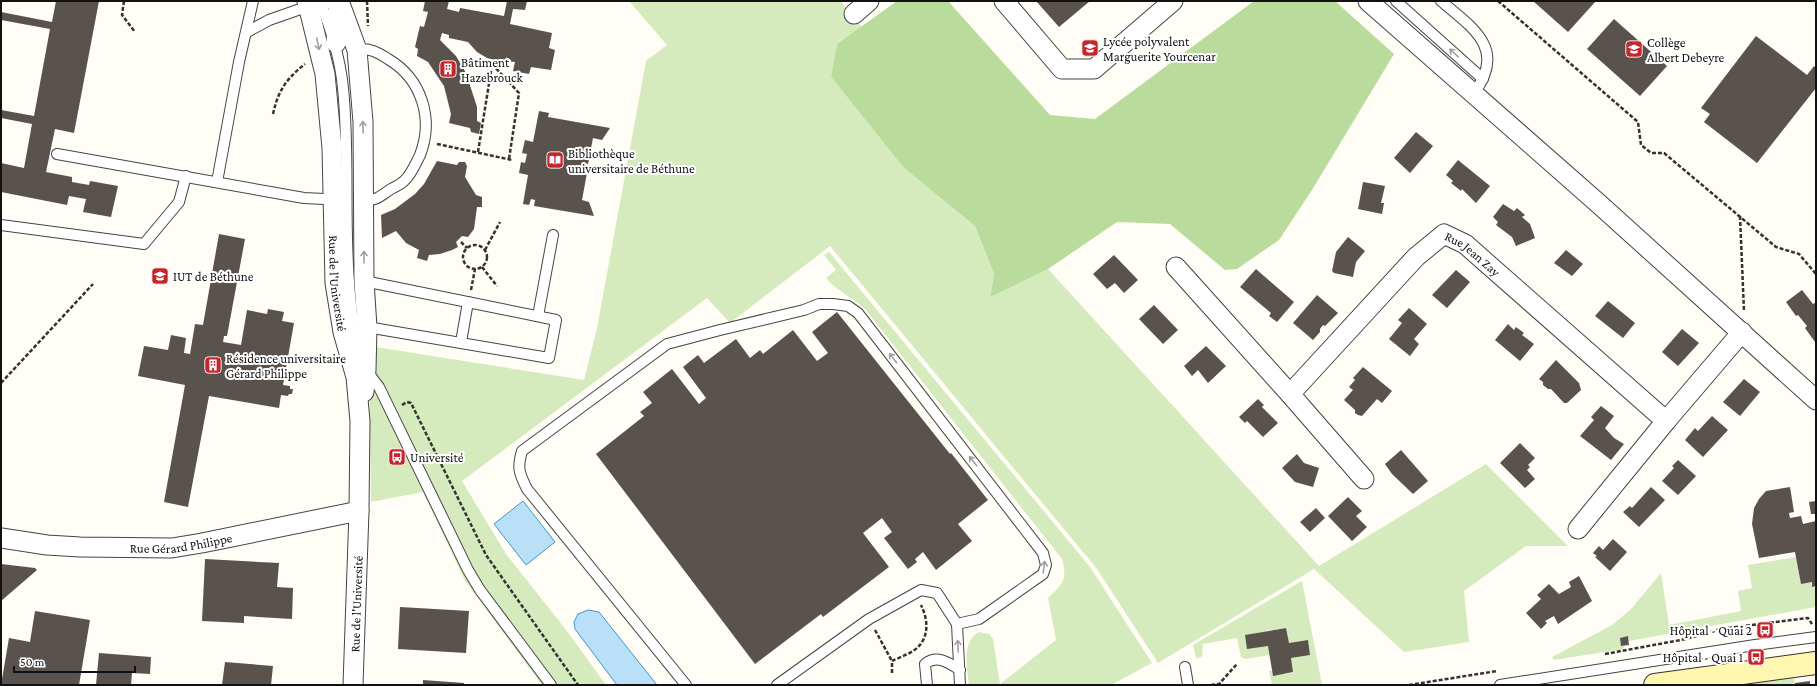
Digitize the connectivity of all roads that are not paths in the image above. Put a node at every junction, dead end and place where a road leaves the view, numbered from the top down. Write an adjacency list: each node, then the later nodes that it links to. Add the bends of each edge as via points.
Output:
1 (253, 1): 10 (lane)
2 (869, 1): 9 (street)
3 (1004, 1): 4 (street, via 1062,69 1094,69)
4 (1174, 1)
5 (1368, 1): 13 (street)
6 (1396, 1): 13 (lane, one-way to 6)
7 (1441, 1): 13 (lane, via 1472,28 1486,46 1489,59)
8 (325, 2): 10 (lane, via 269,20); 11 (street, Rue de l'Université, one-way to 11); 11 (street); 12 (street)
9 (854, 14)
10 (247, 32): 16 (lane)
11 (327, 46): 17 (street, Rue de l'Université, via 325,74); 28 (lane, via 341,71 346,125 349,287 354,333)
12 (357, 50): 18 (street, one-way to 12, via 363,122); 18 (lane, via 364,48 379,53 398,64 413,80 422,100 426,121 424,142 417,162 404,181 374,201)
13 (1479, 86): 25 (street)
14 (56, 154): 15 (lane)
15 (186, 176): 16 (lane); 19 (lane, via 179,202 144,244)
16 (217, 182): 17 (lane, via 304,198)
17 (334, 198): 31 (street, Rue de l'Université, via 335,283 343,332 356,377)
18 (364, 200): 22 (street, one-way to 18)
19 (1, 225)
20 (553, 235): 24 (lane)
21 (1176, 267): 29 (street)
22 (364, 281): 23 (lane); 26 (street)
23 (468, 302): 24 (lane); 27 (lane)
24 (538, 316): 27 (lane, via 556,320 549,358)
25 (1743, 324): 30 (street); 32 (street)
26 (367, 327): 27 (lane); 28 (street)
27 (461, 342)
28 (366, 370): 31 (street); 43 (lane, via 379,387 468,570)
29 (1290, 394): 32 (street, Rue Jean Zay, via 1416,257 1444,234 1465,244); 33 (street)
30 (1816, 400)
31 (360, 421): 34 (street, Rue de l'Université)
32 (1666, 421): 35 (street)
33 (1364, 480)
34 (359, 511): 36 (street, Rue Gérard Philippe, via 172,548 67,546); 42 (street, Rue de l'Université)
35 (1578, 529)
36 (1, 538)
37 (958, 624): 41 (lane, one-way to 37); 44 (lane, one-way to 44, via 979,619 1043,574 1046,564 1043,553 858,313 848,306 819,304 667,344 522,452 519,474 526,489); 45 (lane, via 938,593 921,590 869,619)
38 (1816, 638): 49 (lane, via 1755,645)
39 (1816, 663): 50 (street)
40 (1185, 667): 48 (lane)
41 (960, 670): 46 (lane, via 945,660 934,659 925,664); 47 (lane)
42 (353, 685)
43 (551, 685)
44 (686, 685)
45 (777, 685)
46 (927, 685)
47 (960, 685)
48 (1188, 685)
49 (1500, 685)
50 (1655, 685)

